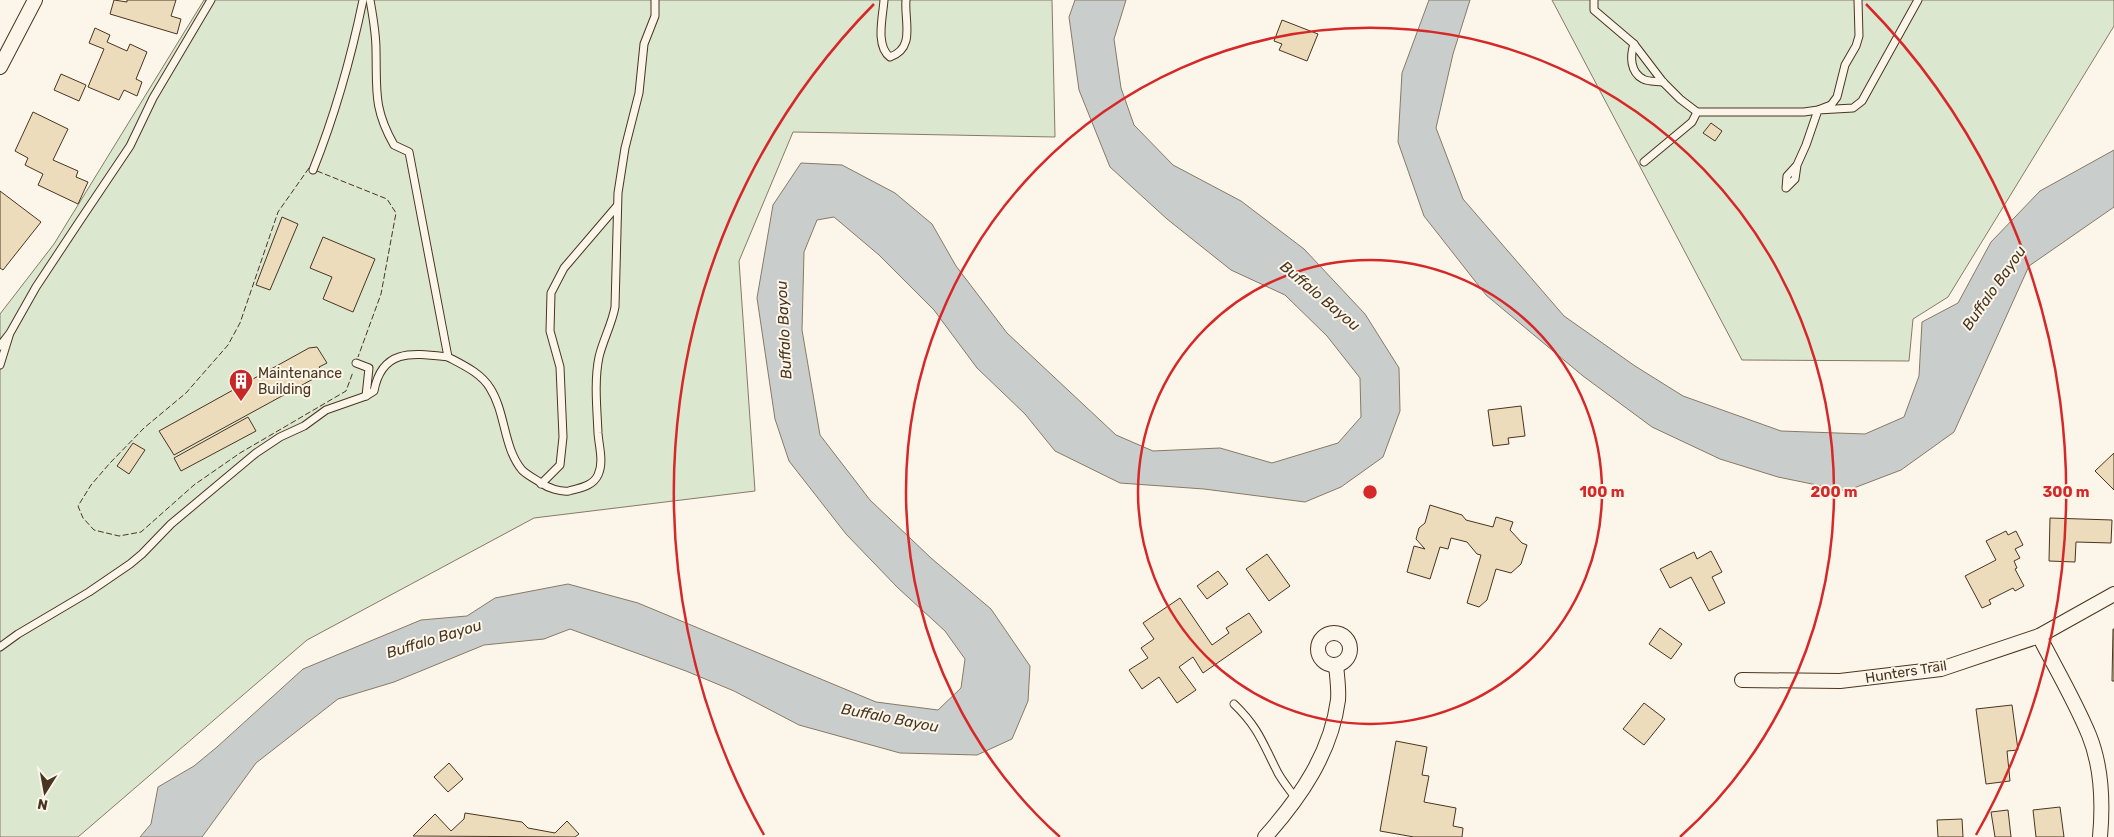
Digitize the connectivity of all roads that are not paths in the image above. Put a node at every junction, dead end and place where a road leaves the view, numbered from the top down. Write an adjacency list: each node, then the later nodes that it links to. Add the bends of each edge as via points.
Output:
1 (35, 0): 12 (street)
2 (211, 0): 20 (lane, via 153,98 130,146 36,287)
3 (364, 0): 18 (lane, via 335,109)
4 (370, 0): 22 (lane, via 376,50 376,96 394,145 409,152)
5 (656, 0): 19 (lane, via 655,16 644,44 639,93 625,148)
6 (884, 0): 7 (lane, via 881,44 884,53 890,57 903,49 907,41)
7 (906, 0)
8 (1594, 0): 11 (lane, via 1594,10)
9 (1858, 0): 14 (lane, via 1859,36 1856,46 1845,65 1837,96 1831,105)
10 (1918, 0): 14 (lane, via 1862,101 1853,108)
11 (1634, 44): 13 (lane); 13 (lane, via 1631,62 1636,72 1644,79)
12 (0, 67)
13 (1663, 82): 15 (lane)
14 (1818, 110): 15 (lane); 17 (lane)
15 (1697, 112): 16 (lane, via 1692,122)
16 (1644, 162)
17 (1797, 165)
18 (313, 170)
19 (618, 205): 26 (lane, via 564,268 551,294 550,331 560,367 563,437 560,465); 26 (lane, via 615,306 598,371 601,463 593,482 586,486 565,491)
20 (10, 333): 21 (lane); 24 (lane)
21 (0, 346)
22 (448, 357): 25 (lane, via 408,353 396,357 381,369 374,391); 26 (lane, via 472,370 490,388 517,462 523,471)
23 (356, 363): 25 (lane, via 369,368)
24 (0, 365)
25 (366, 396): 29 (lane, via 326,410 256,452 123,569)
26 (542, 484)
27 (2114, 594): 28 (street, Hunters Trail)
28 (2040, 636): 31 (street, Hunters Trail, via 1941,669 1840,681); 35 (street, via 2089,737 2099,776)
29 (0, 646)
30 (1336, 665): 33 (street, via 1338,699 1328,740 1314,772)
31 (1742, 680)
32 (1234, 704): 33 (lane, via 1264,740 1279,774)
33 (1296, 799): 34 (street)
34 (1265, 837)
35 (2100, 837)

